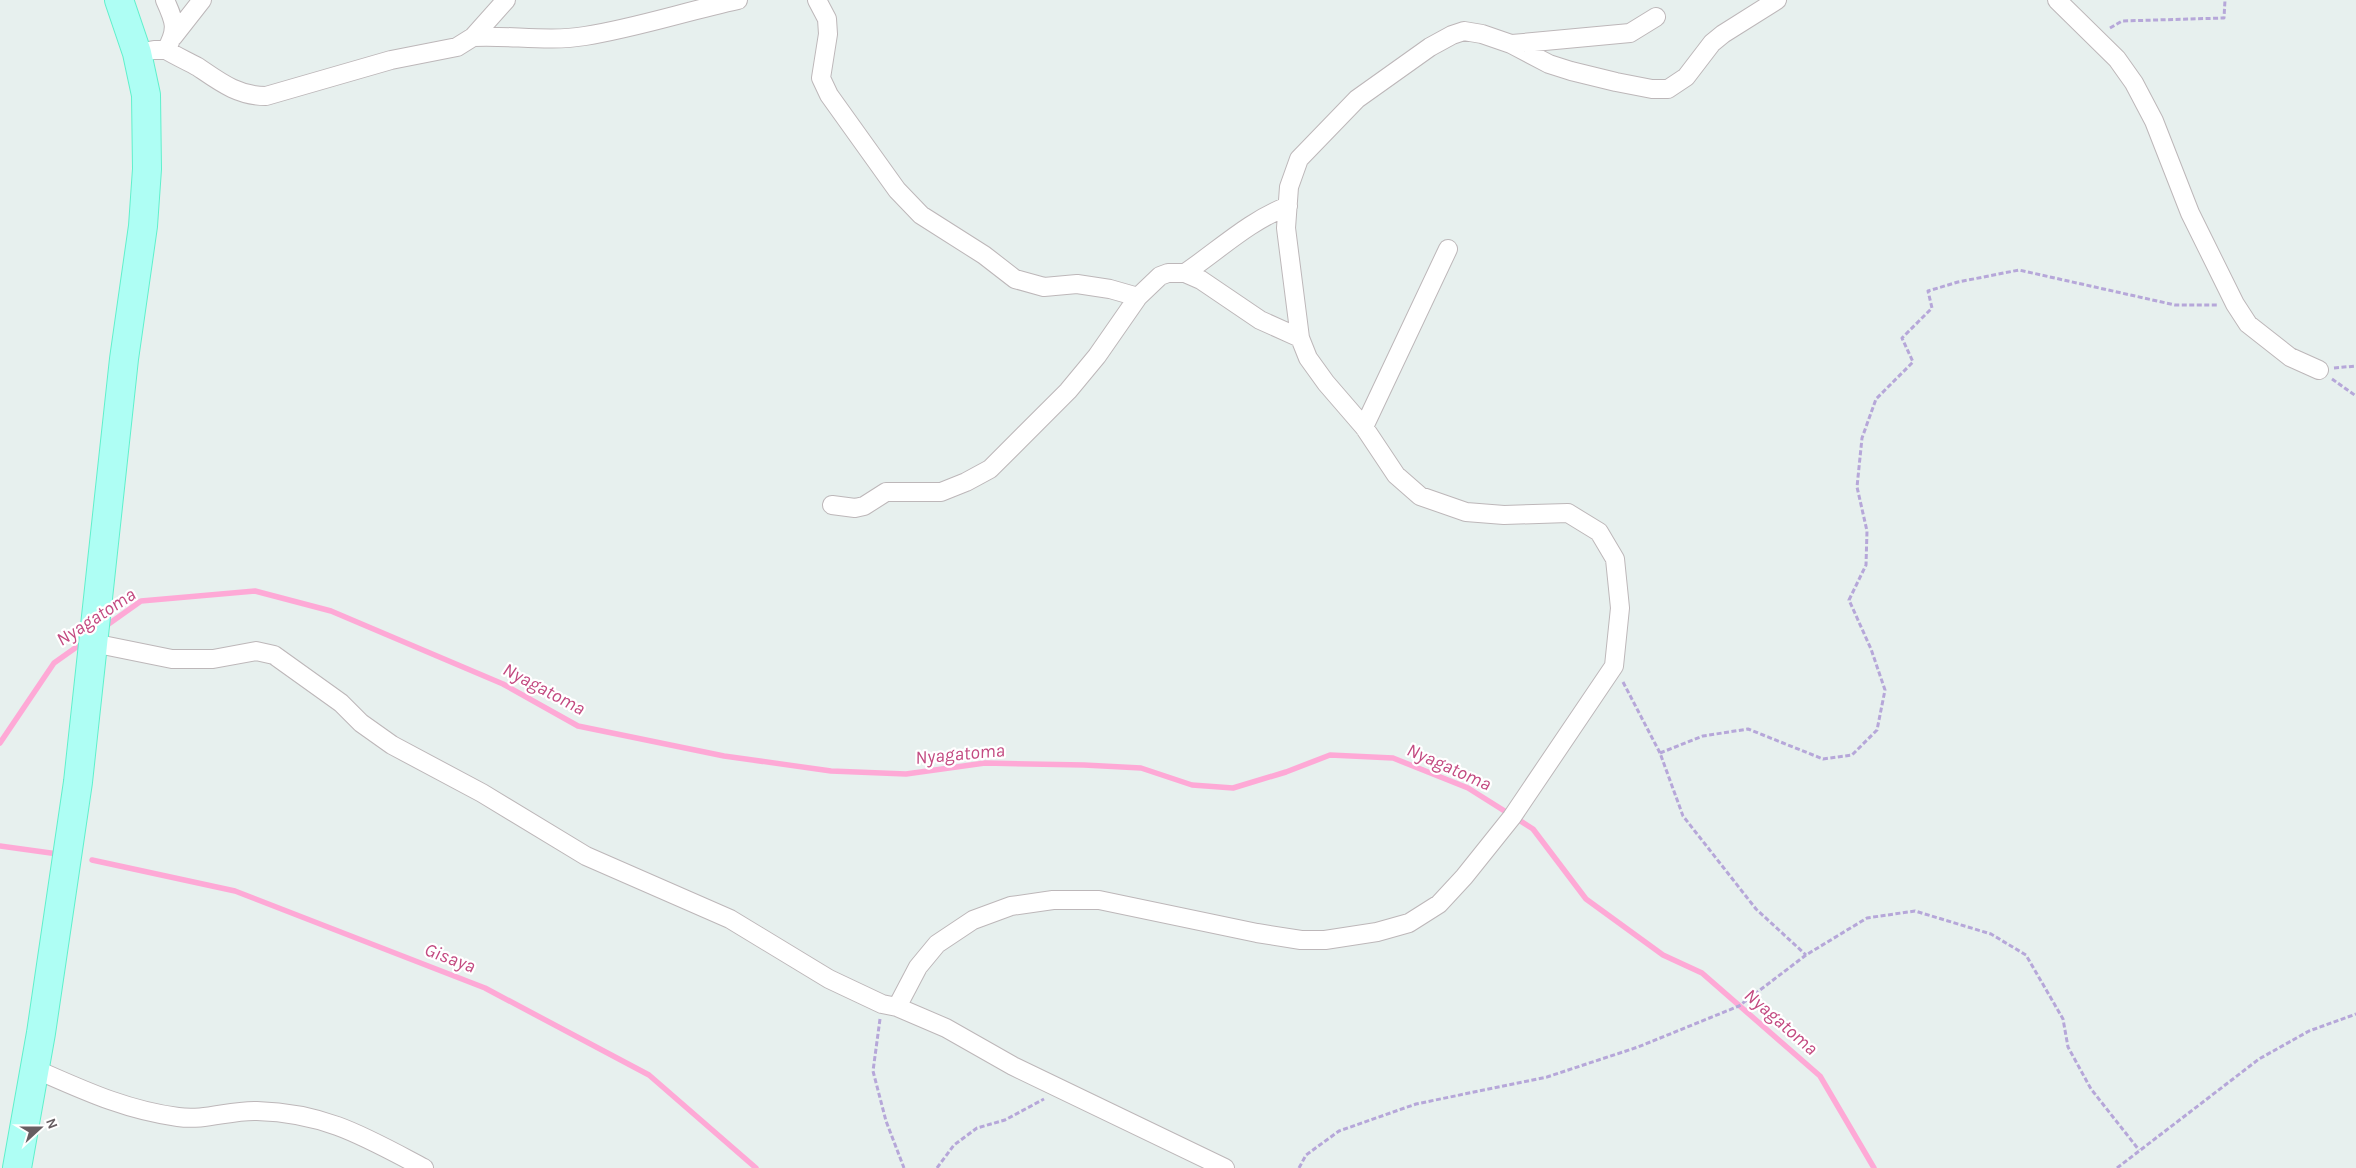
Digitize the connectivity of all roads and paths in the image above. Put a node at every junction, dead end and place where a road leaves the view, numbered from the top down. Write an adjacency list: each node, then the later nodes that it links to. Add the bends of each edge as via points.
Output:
1 (119, 0): 15 (main road)
2 (165, 0): 13 (street, via 175,27)
3 (202, 0): 13 (street)
4 (506, 0): 12 (street)
5 (738, 0): 12 (street, via 584,36)
6 (817, 0): 19 (street, via 827,19 828,34 821,78 829,95 897,190 921,215 984,254 1015,279 1044,287 1077,284)
7 (1777, 0): 14 (street, via 1712,42 1686,77 1668,89 1652,89 1571,71 1549,64)
8 (2057, 0): 11 (street)
9 (2225, 0): 11 (path, via 2224,18 2122,22)
10 (1656, 17): 14 (street, via 1630,33)
11 (2094, 36): 20 (street, via 2117,59 2134,83 2154,121 2190,212)
12 (473, 37): 13 (street, via 457,47 391,60 266,96 234,90 195,66)
13 (170, 44): 15 (street)
14 (1511, 44): 16 (street, via 1464,31 1430,47 1393,72 1358,99 1299,159 1289,187)
15 (138, 53): 26 (main road, via 146,95 147,169)
16 (1288, 206): 18 (street, via 1265,215); 21 (street, via 1286,228)
17 (1448, 249): 24 (street)
18 (1185, 274): 19 (street, via 1160,276); 21 (street, via 1202,280 1260,320)
19 (1138, 297): 25 (street, via 1068,391 990,469 942,492 886,492 864,506)
20 (2235, 304): 22 (street, via 2248,324 2290,358); 28 (path, via 2175,305 2019,270 1928,291 1932,308 1902,338 1913,362 1876,399 1862,438 1857,487 1867,531 1866,565 1849,600 1885,690 1877,730 1852,755 1823,759 1748,729 1703,736)
21 (1300, 338): 24 (street, via 1308,358)
22 (2319, 370): 23 (path)
23 (2356, 396)
24 (1364, 427): 27 (street, via 1396,475 1420,496 1466,512 1504,515 1568,513 1599,532 1615,559 1620,608)
25 (832, 505)
26 (93, 643): 30 (street, via 172,659 213,659 256,651 274,655 392,745 475,788 586,856 730,918 829,978); 32 (main road, via 77,791)
27 (1614, 666): 28 (path); 30 (street, via 1494,839 1439,904 1409,923 1377,932 1325,940 1301,940 1099,900 1030,902 989,912 954,930 937,944)
28 (1660, 753): 29 (path, via 1682,816 1756,909)
29 (1806, 955): 34 (path, via 1867,918 1915,911 1991,934 2026,955 2063,1019 2068,1047 2092,1089); 40 (path, via 1738,1006 1638,1047 1547,1077 1416,1104 1339,1131 1306,1156)
30 (890, 1006): 33 (street, via 946,1028); 37 (path, via 873,1071 886,1121)
31 (2356, 1014): 34 (path, via 2309,1031 2259,1059)
32 (35, 1069): 35 (main road); 36 (street, via 108,1101 181,1118 255,1111 318,1119 359,1133)
33 (1062, 1089): 38 (path, via 1005,1120 977,1128 954,1145); 39 (street)
34 (2139, 1150): 41 (path)
35 (17, 1168)
36 (424, 1168)
37 (904, 1168)
38 (937, 1168)
39 (1225, 1168)
40 (1299, 1168)
41 (2117, 1168)

